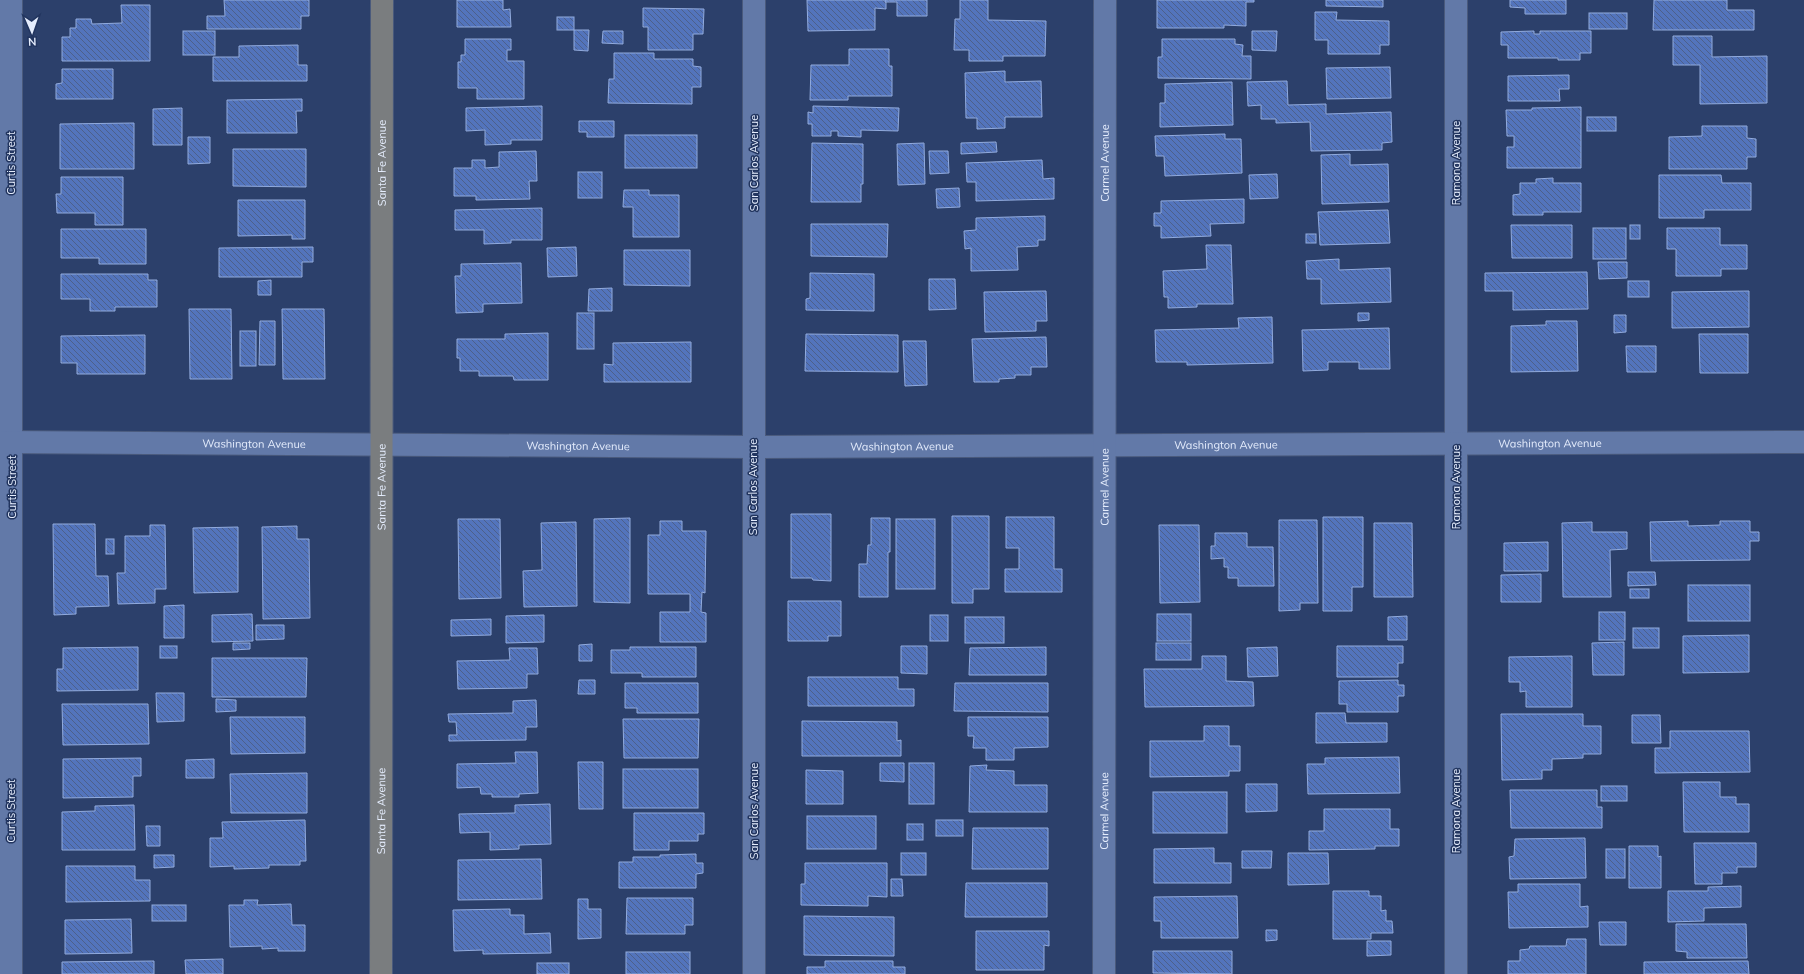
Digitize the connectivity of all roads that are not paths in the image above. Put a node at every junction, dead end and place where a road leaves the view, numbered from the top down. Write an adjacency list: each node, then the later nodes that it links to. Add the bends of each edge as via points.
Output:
1 (11, 0): 6 (street, Curtis Street)
2 (382, 0): 8 (street, Santa Fe Avenue)
3 (754, 0): 11 (street, San Carlos Avenue)
4 (1105, 0): 10 (street, Carmel Avenue)
5 (1456, 0): 9 (street, Ramona Avenue)
6 (6, 442): 8 (street, Washington Avenue); 12 (street, Curtis Street)
7 (1804, 442): 9 (street, Washington Avenue)
8 (382, 444): 11 (street, Washington Avenue); 13 (street, Santa Fe Avenue)
9 (1457, 444): 10 (street, Washington Avenue); 16 (street, Ramona Avenue)
10 (1104, 445): 11 (street, Washington Avenue); 15 (street, Carmel Avenue)
11 (754, 446): 14 (street, San Carlos Avenue)
12 (11, 974)
13 (381, 974)
14 (754, 974)
15 (1104, 974)
16 (1456, 974)

